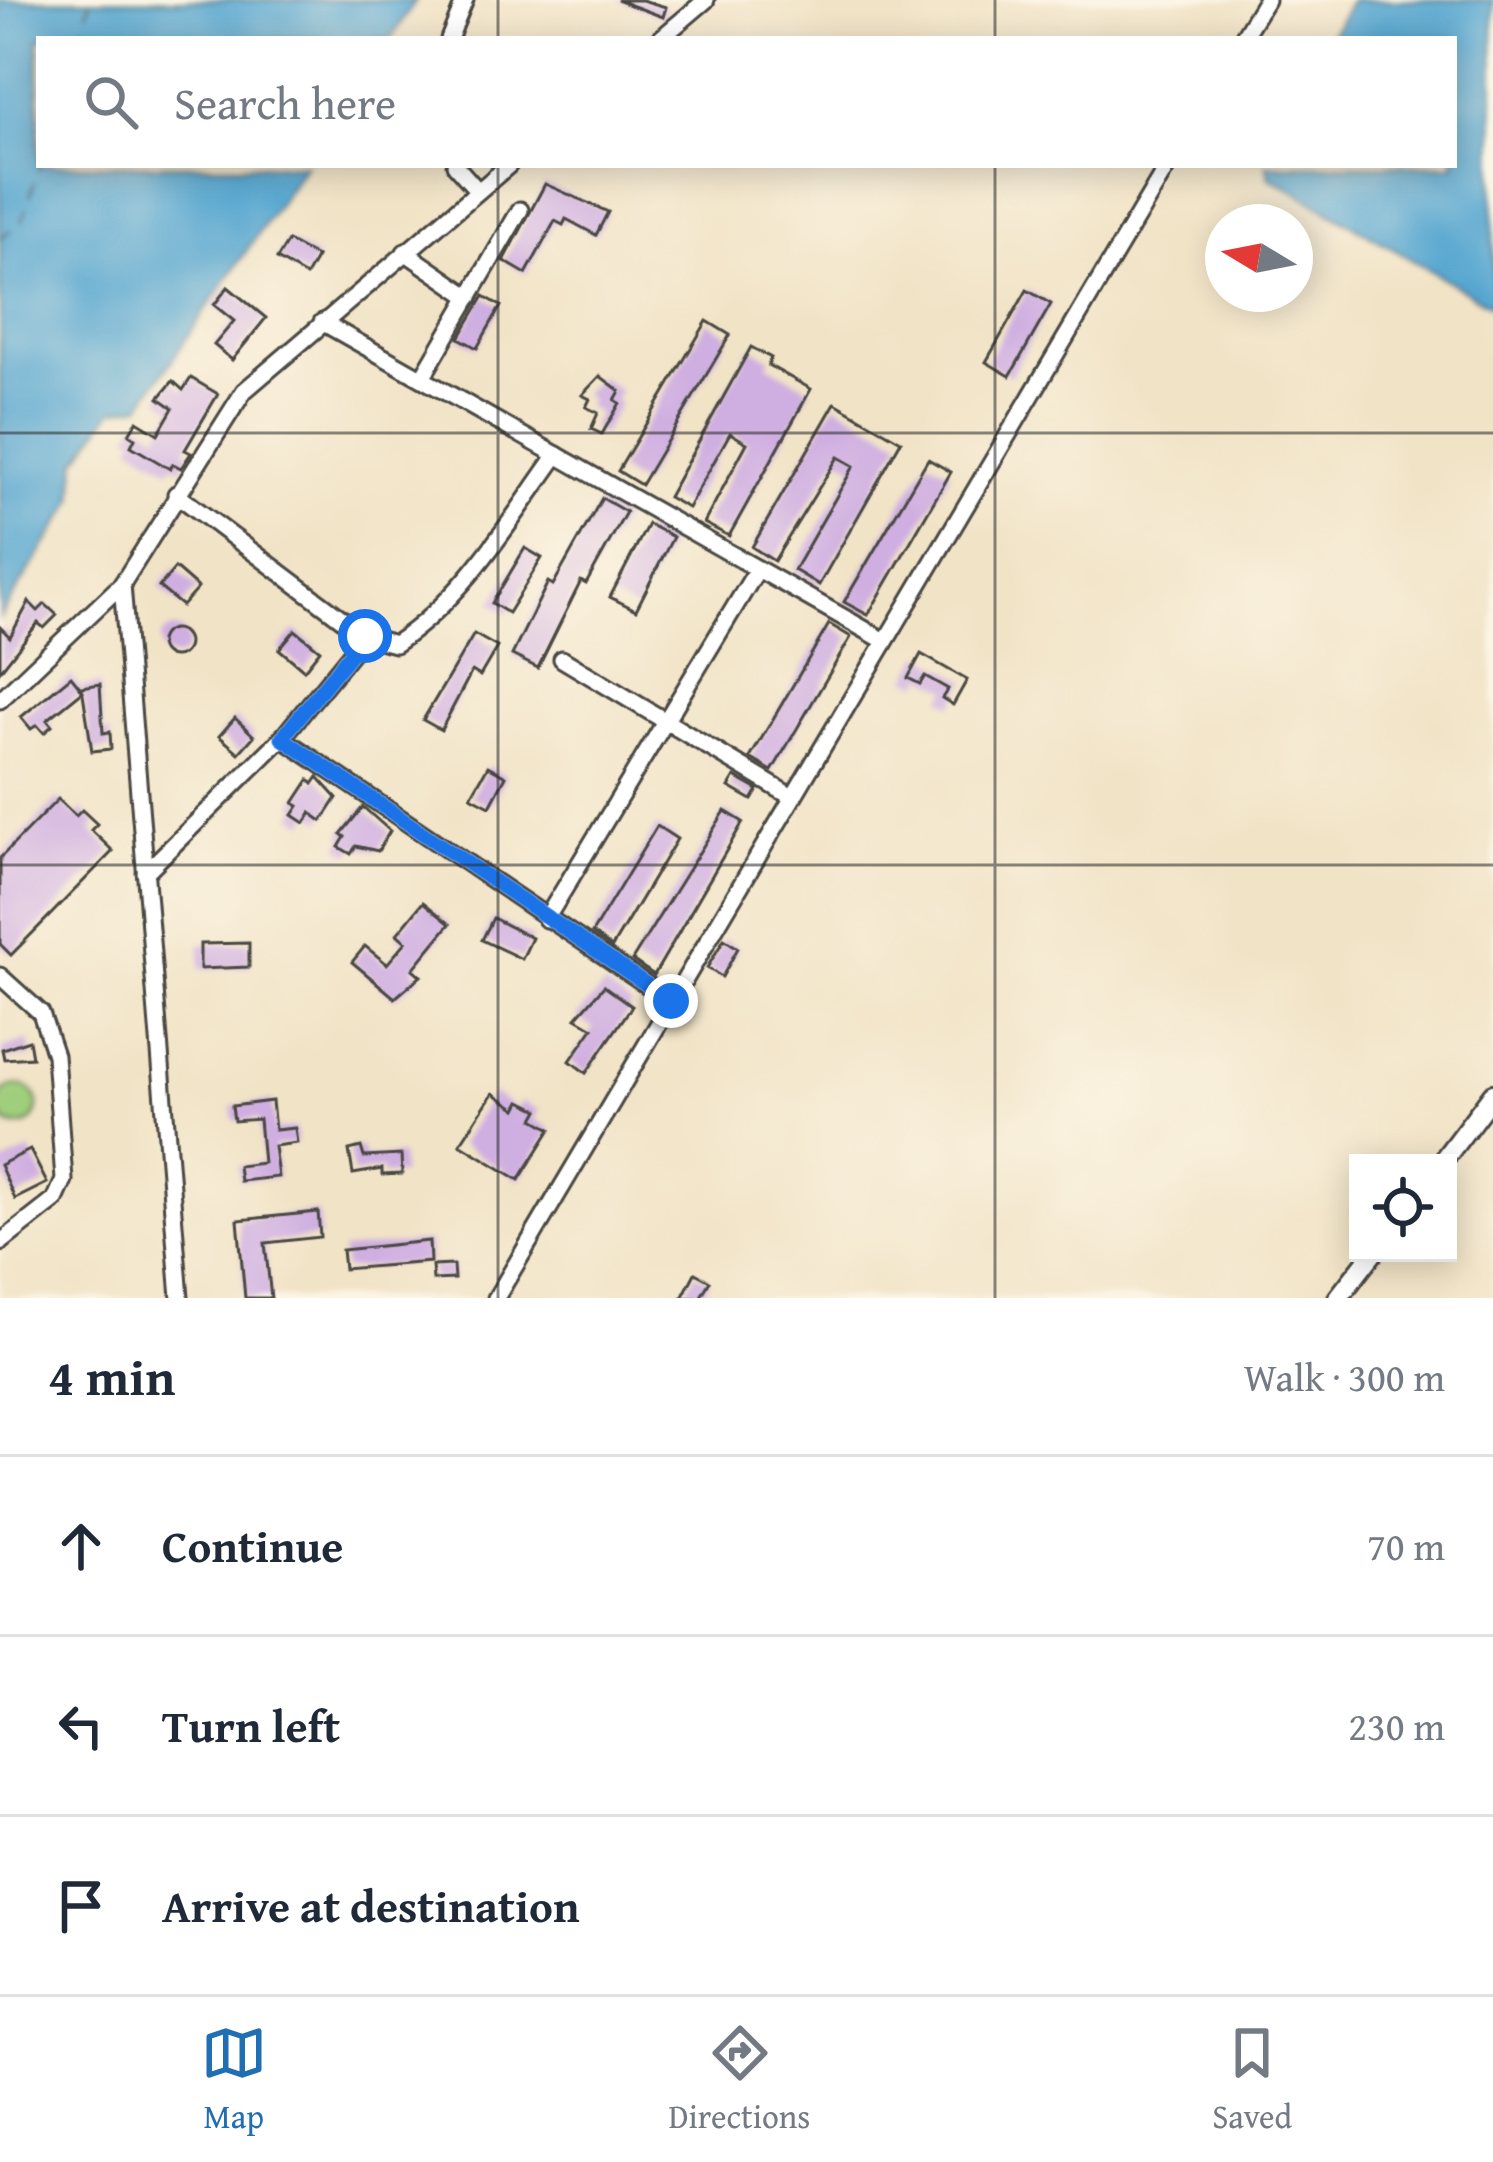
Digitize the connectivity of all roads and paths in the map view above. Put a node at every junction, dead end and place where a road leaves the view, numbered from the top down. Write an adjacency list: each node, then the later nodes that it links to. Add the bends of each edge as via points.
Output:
1 (465, 0): 4 (street)
2 (706, 0): 5 (street)
3 (1266, 0): 6 (street)
4 (450, 36)
5 (664, 36)
6 (1244, 36)
7 (458, 168): 10 (street)
8 (505, 168): 10 (street)
9 (1166, 168): 21 (street)
10 (478, 191): 12 (street)
11 (520, 210): 13 (street)
12 (405, 252): 13 (street); 14 (street)
13 (470, 296): 15 (street)
14 (322, 322): 15 (street); 17 (street, via 244,391)
15 (422, 378): 16 (street)
16 (556, 455): 18 (street); 20 (street, via 428,622 395,644)
17 (176, 494): 19 (street); 20 (street)
18 (757, 570): 21 (street); 24 (street)
19 (122, 584): 23 (street); 27 (street)
20 (365, 636): 25 (street)
21 (885, 641): 26 (street)
22 (562, 659): 24 (street)
23 (0, 700)
24 (666, 722): 26 (street); 28 (street)
25 (282, 738): 27 (street); 28 (street)
26 (793, 797): 30 (street)
27 (145, 873): 35 (street)
28 (546, 919): 30 (street)
29 (0, 976): 33 (street, via 41,1013 55,1054 64,1180 55,1200)
30 (671, 1001): 36 (street)
31 (1493, 1094): 32 (main road)
32 (1448, 1154)
33 (0, 1243)
34 (1365, 1262): 37 (main road)
35 (180, 1298)
36 (496, 1298)
37 (1339, 1298)

